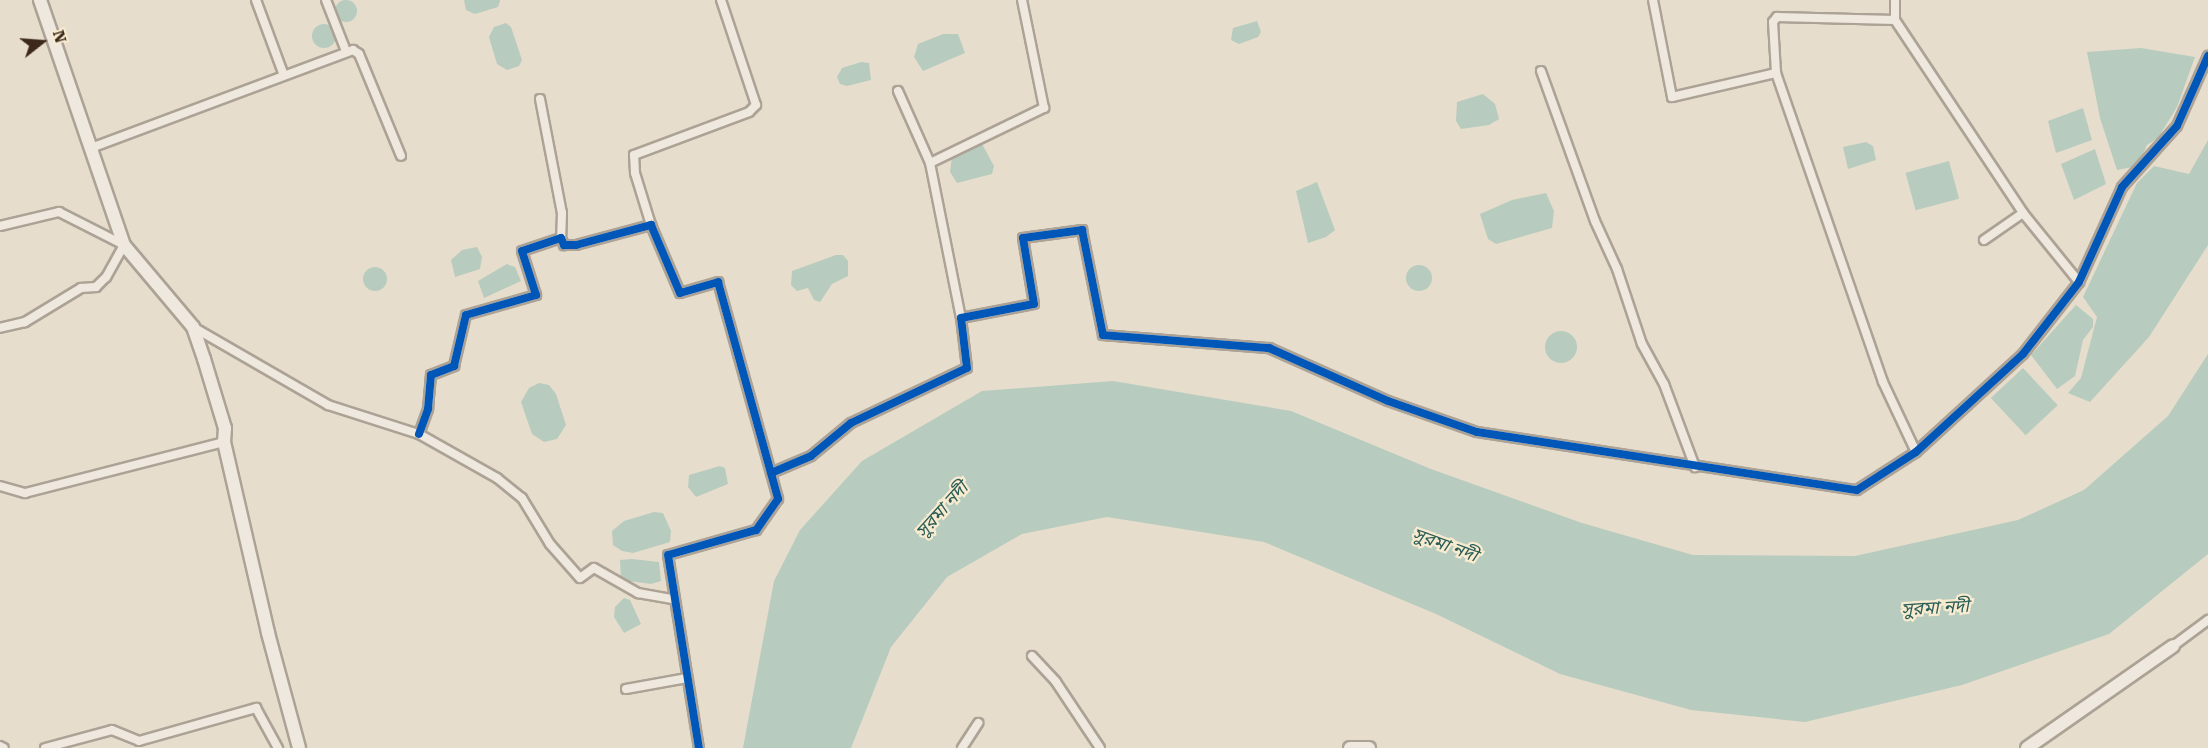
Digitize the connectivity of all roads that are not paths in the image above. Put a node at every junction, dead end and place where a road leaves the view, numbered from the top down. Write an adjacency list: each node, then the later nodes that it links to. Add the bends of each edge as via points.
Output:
1 (40, 0): 16 (street)
2 (256, 0): 12 (street)
3 (326, 0): 9 (street)
4 (721, 0): 20 (street, via 756,105 749,112 634,154 635,173)
5 (1022, 0): 18 (street, via 1044,108)
6 (1653, 0): 13 (street, via 1672,97)
7 (1895, 0): 8 (street)
8 (1895, 20): 13 (street, via 1777,17 1773,22); 19 (street)
9 (346, 51): 12 (street); 17 (street, via 358,54)
10 (2208, 56): 25 (street, via 2177,126 2122,187)
11 (1541, 71): 32 (street, via 1642,344 1664,384)
12 (283, 73): 16 (street)
13 (1776, 73): 31 (street, via 1883,382)
14 (898, 91): 18 (street)
15 (540, 99): 22 (street, via 562,213)
16 (91, 148): 24 (street)
17 (401, 156)
18 (930, 163): 26 (street)
19 (2023, 213): 23 (street); 25 (street)
20 (651, 225): 22 (street, via 576,245 564,245); 33 (street, via 680,293 718,282)
21 (0, 226): 24 (street, via 59,212)
22 (561, 238): 29 (street, via 522,251 536,296 466,315 454,366 431,375 428,409)
23 (1984, 240)
24 (124, 245): 27 (street); 28 (street, via 96,287 81,288 25,322)
25 (2079, 282): 31 (street, via 2023,354)
26 (960, 318): 32 (street, via 1035,304 1023,238 1082,230 1103,335 1269,348 1388,401 1477,432); 33 (street, via 968,368 851,423 811,456)
27 (192, 327): 29 (street, via 328,405); 30 (street, via 225,428)
28 (0, 328)
29 (418, 434): 35 (street, via 497,478 522,498 550,544 580,578 594,568 638,593)
30 (224, 442): 34 (street, via 25,493); 44 (street)
31 (1916, 452): 32 (street, via 1857,490 1846,491 1762,473)
32 (1695, 467)
33 (771, 473): 35 (street, via 778,500 756,530 668,555)
34 (0, 486)
35 (672, 599): 39 (street)
36 (2208, 620): 37 (street)
37 (2174, 646): 51 (street)
38 (1032, 656): 47 (street, via 1056,682)
39 (687, 678): 40 (street); 45 (street)
40 (626, 689)
41 (978, 723): 46 (street)
42 (45, 748): 43 (street, via 112,730 139,741 256,708)
43 (278, 748)
44 (299, 748)
45 (699, 748)
46 (962, 748)
47 (1100, 748)
48 (1350, 748): 49 (street)
49 (1364, 748): 50 (street)
50 (1369, 748)
51 (2027, 748)

